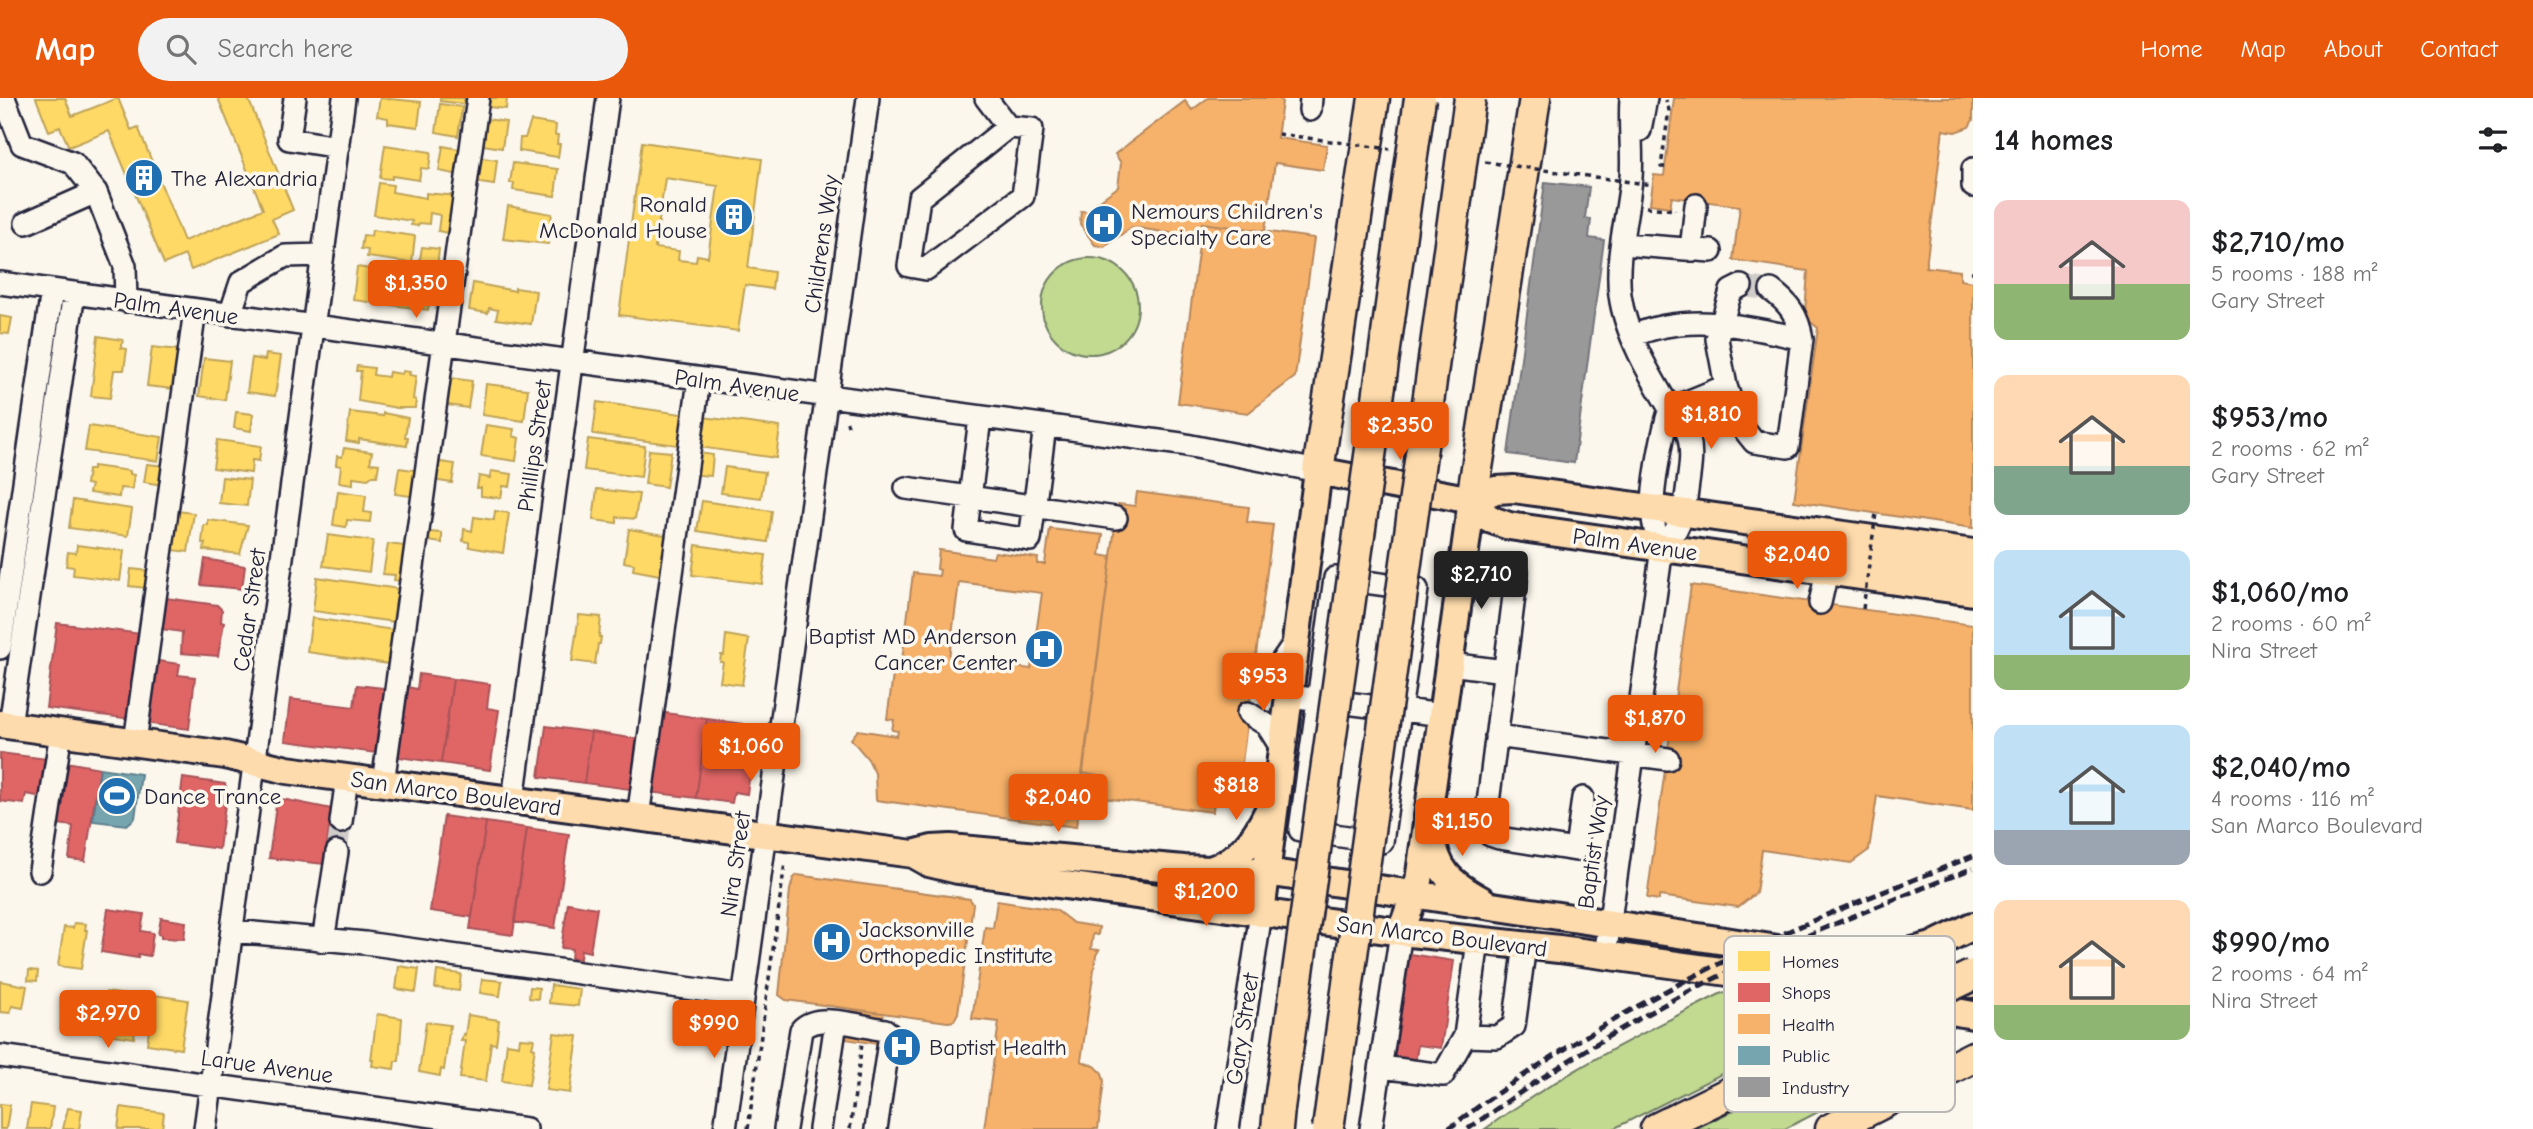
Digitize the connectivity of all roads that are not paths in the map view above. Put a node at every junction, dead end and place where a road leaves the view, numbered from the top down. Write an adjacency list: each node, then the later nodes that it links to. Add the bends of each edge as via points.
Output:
1 (4, 98): 17 (street, via 22,144 73,163)
2 (295, 98): 14 (street, via 289,139)
3 (344, 98): 14 (street, Cedar Street)
4 (478, 98): 34 (street)
5 (608, 98): 35 (street, Phillips Street)
6 (868, 98): 38 (street, Childrens Way)
7 (986, 98): 13 (street)
8 (1374, 98): 42 (highway)
9 (1420, 98): 126 (highway, bridge)
10 (1470, 98): 127 (highway, bridge)
11 (1535, 98): 45 (highway)
12 (1633, 98): 20 (street, Baptist Way, via 1640,178 1636,210)
13 (1008, 127): 13 (street, via 919,198 909,266 926,269 1023,196 1032,129)
14 (338, 146): 21 (street, Cedar Street)
15 (1973, 170): 16 (street)
16 (1973, 186)
17 (96, 192): 19 (street); 27 (street, via 125,266)
18 (1686, 204): 20 (street, via 1701,250)
19 (26, 223)
20 (1622, 244): 32 (street, Baptist Way, via 1620,293)
21 (323, 255): 29 (street, via 285,256 241,282); 31 (street, Cedar Street)
22 (0, 283): 24 (street, Palm Avenue)
23 (1741, 286): 30 (street, via 1731,291)
24 (52, 290): 26 (street, Palm Avenue); 58 (street)
25 (1771, 290): 33 (street, via 1798,318)
26 (74, 293): 27 (street, Palm Avenue); 67 (street)
27 (126, 301): 28 (street, Palm Avenue)
28 (195, 310): 29 (street, Palm Avenue); 70 (street)
29 (230, 315): 31 (street, Palm Avenue)
30 (1720, 326): 32 (street, via 1669,324); 33 (street, via 1763,329); 37 (street, via 1717,339)
31 (313, 327): 34 (street, Palm Avenue); 74 (street, Cedar Street)
32 (1633, 336): 39 (street, Baptist Way)
33 (1802, 339): 37 (street, via 1788,447 1754,442 1738,422)
34 (444, 345): 35 (street, Palm Avenue); 76 (street)
35 (572, 362): 36 (street, Palm Avenue); 79 (street, Phillips Street)
36 (699, 380): 38 (street, Palm Avenue); 81 (street)
37 (1726, 386): 39 (street)
38 (826, 397): 40 (street, Palm Avenue); 83 (street, Nira Street)
39 (1670, 409): 47 (street, Baptist Way); 48 (street, Baptist Way, via 1686,429 1690,449)
40 (980, 418): 41 (street, Palm Avenue); 44 (street)
41 (1045, 426): 42 (street, Palm Avenue, via 1181,444); 46 (street)
42 (1318, 471): 45 (main road, Palm Avenue); 57 (main road, Gary Street)
43 (906, 488): 44 (street)
44 (970, 497): 46 (street); 46 (street, via 966,530 1030,540)
45 (1472, 500): 47 (main road, Palm Avenue, via 1514,488); 50 (main road, Palm Avenue, via 1483,514 1502,525); 59 (main road)
46 (1034, 506): 49 (street)
47 (1653, 508): 48 (main road, Palm Avenue); 50 (street, Baptist Way)
48 (1684, 512): 50 (street, Baptist Way, via 1676,533); 51 (main road, Palm Avenue)
49 (1116, 518)
50 (1662, 548): 54 (main road, Palm Avenue); 72 (street, Baptist Way)
51 (1973, 553)
52 (1973, 571): 54 (main road, via 1863,558)
53 (1517, 572): 60 (street)
54 (1827, 572): 55 (main road, Palm Avenue); 56 (street)
55 (1973, 592)
56 (1820, 603)
57 (1296, 640): 61 (street, via 1275,671); 62 (main road, Gary Street)
58 (0, 645)
59 (1450, 664): 60 (street); 66 (main road)
60 (1504, 671): 69 (street)
61 (1253, 683)
62 (1289, 696): 63 (street); 71 (main road, Gary Street)
63 (1318, 699): 64 (street); 64 (street, via 1335,578 1417,589); 64 (street, via 1300,830 1382,842)
64 (1400, 709): 66 (street)
65 (1248, 713): 71 (street, via 1266,725)
66 (1443, 715): 80 (main road)
67 (5, 724): 68 (main road, San Marco Boulevard)
68 (61, 732): 70 (main road, San Marco Boulevard); 87 (street)
69 (1496, 736): 72 (street); 78 (street, via 1484,822 1490,835 1576,850)
70 (135, 742): 74 (main road, San Marco Boulevard)
71 (1282, 748): 77 (main road, Gary Street)
72 (1633, 755): 73 (street); 92 (street, Baptist Way)
73 (1668, 759)
74 (255, 762): 75 (main road, San Marco Boulevard); 94 (street, Cedar Street)
75 (347, 778): 76 (main road, San Marco Boulevard); 82 (street)
76 (383, 783): 79 (main road, San Marco Boulevard)
77 (1277, 791): 86 (main road, via 1249,845); 88 (main road, Gary Street)
78 (1583, 799)
79 (513, 800): 81 (main road, San Marco Boulevard)
80 (1430, 807): 89 (main road); 90 (main road, via 1434,849 1443,872)
81 (638, 817): 83 (main road, San Marco Boulevard)
82 (341, 822)
83 (766, 834): 85 (main road, San Marco Boulevard); 107 (street, Nira Street)
84 (337, 852): 97 (street)
85 (913, 854): 86 (main road, San Marco Boulevard, via 950,848); 91 (main road, San Marco Boulevard, via 958,870)
86 (1209, 870): 88 (main road, San Marco Boulevard)
87 (40, 871)
88 (1266, 872): 89 (main road, San Marco Boulevard); 91 (main road, Gary Street)
89 (1416, 894): 90 (main road, San Marco Boulevard); 95 (main road)
90 (1496, 908): 92 (main road, San Marco Boulevard)
91 (1261, 913): 95 (main road, San Marco Boulevard); 125 (street, Gary Street)
92 (1609, 924): 99 (main road, San Marco Boulevard); 101 (street, Baptist Way)
93 (1973, 926): 96 (main road)
94 (232, 930): 97 (street); 116 (street, Cedar Street)
95 (1401, 932): 98 (main road, San Marco Boulevard); 115 (street)
96 (1952, 936)
97 (323, 941): 107 (street)
98 (1478, 941): 100 (main road, San Marco Boulevard); 111 (street)
99 (1724, 942)
100 (1525, 945): 101 (main road, San Marco Boulevard); 111 (street, via 1514,1026 1497,1037)
101 (1605, 956): 102 (main road, San Marco Boulevard)
102 (1724, 973)
103 (1973, 975): 105 (highway, bridge)
104 (1955, 981): 106 (main road, San Marco Boulevard)
105 (1955, 984)
106 (1973, 984)
107 (743, 996): 121 (street, Nira Street)
108 (1955, 1012): 109 (main road, San Marco Boulevard)
109 (1973, 1015)
110 (836, 1022): 122 (street, via 821,1020 801,1030); 123 (street); 124 (street, via 890,1034)
111 (1465, 1036): 115 (street, via 1443,1075)
112 (0, 1056): 116 (street, Larue Avenue)
113 (1973, 1057): 114 (highway)
114 (1955, 1066)
115 (1381, 1067): 128 (street)
116 (211, 1085): 119 (street, Cedar Street); 120 (street, Larue Avenue)
117 (1724, 1096): 129 (highway, bridge)
118 (1865, 1112): 130 (highway)
119 (205, 1129)
120 (526, 1129)
121 (725, 1129)
122 (785, 1129)
123 (820, 1129)
124 (876, 1129)
125 (1228, 1129)
126 (1277, 1129)
127 (1328, 1129)
128 (1371, 1129)
129 (1656, 1129)
130 (1831, 1129)

